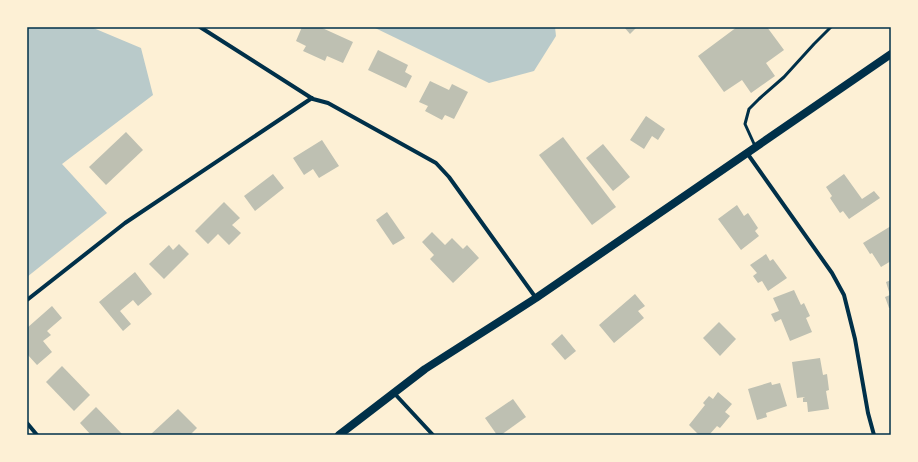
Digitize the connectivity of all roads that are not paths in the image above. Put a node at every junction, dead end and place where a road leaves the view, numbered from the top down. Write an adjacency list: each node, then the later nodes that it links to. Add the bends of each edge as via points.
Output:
1 (200, 27): 4 (street)
2 (831, 27): 5 (lane, via 784,77 748,109 745,124)
3 (891, 54): 5 (main road)
4 (312, 98): 7 (street, via 328,103 436,163 449,177); 8 (street, via 125,223)
5 (756, 147): 6 (main road)
6 (747, 153): 7 (main road); 14 (street, via 832,273 844,295)
7 (536, 298): 9 (main road, via 425,369)
8 (27, 300)
9 (394, 393): 12 (main road); 13 (street)
10 (27, 423): 11 (street)
11 (37, 435)
12 (338, 435)
13 (433, 435)
14 (874, 435)

